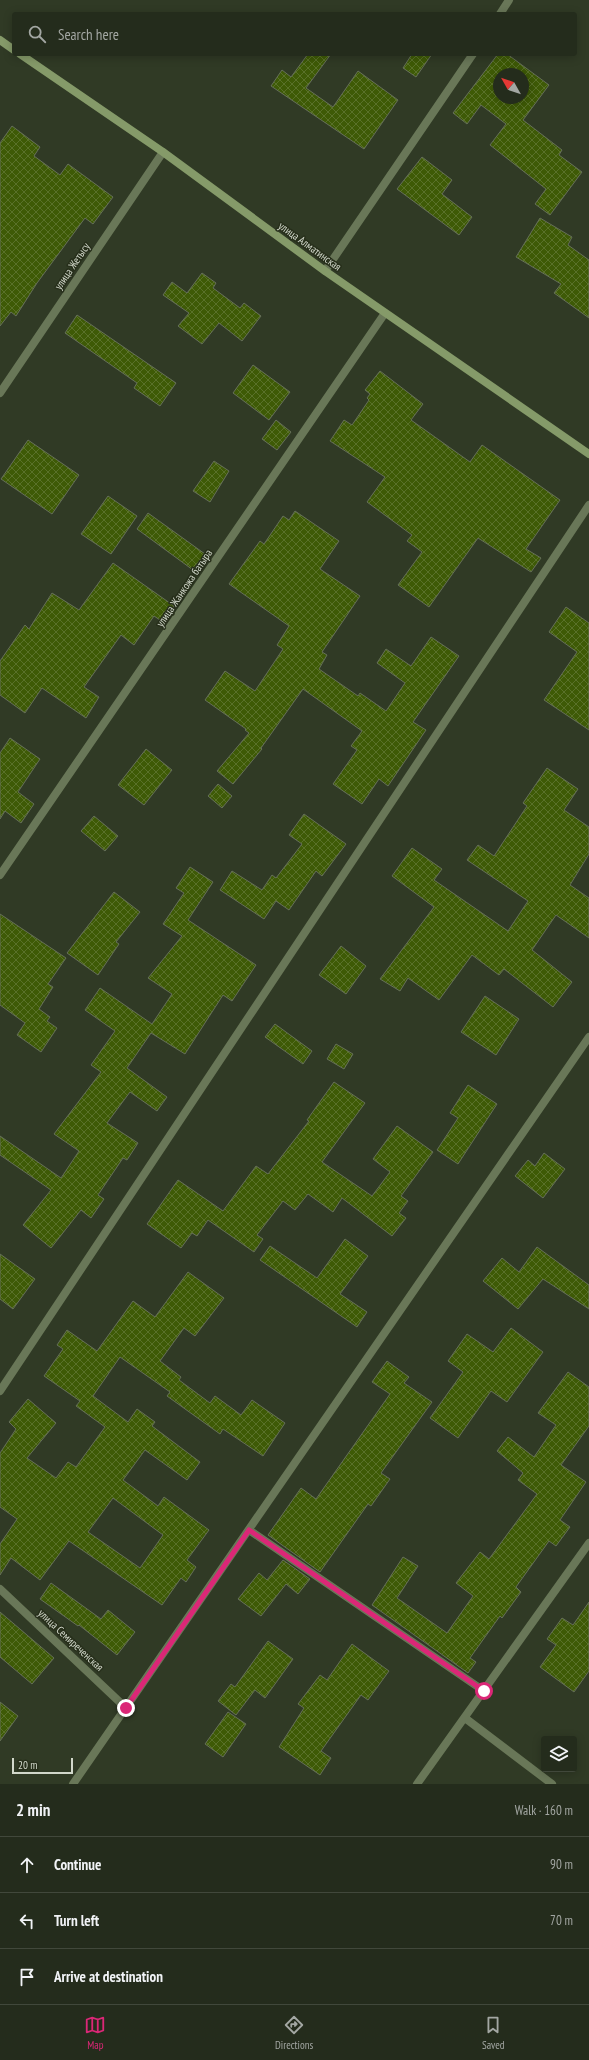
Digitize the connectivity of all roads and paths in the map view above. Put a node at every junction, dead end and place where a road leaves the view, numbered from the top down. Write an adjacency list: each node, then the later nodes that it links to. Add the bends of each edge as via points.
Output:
1 (509, 0): 2 (street)
2 (501, 12)
3 (0, 40): 4 (street)
4 (12, 49)
5 (23, 56): 7 (street, улица Алматинская)
6 (472, 56): 8 (street)
7 (163, 152): 8 (street, улица Алматинская); 10 (street, улица Жетысу)
8 (325, 271): 9 (street, улица Алматинская)
9 (385, 313): 11 (street, улица Алматинская); 13 (street, улица Жанкожа батыра)
10 (0, 393)
11 (589, 454)
12 (589, 505): 15 (street)
13 (0, 875)
14 (589, 1037): 16 (street)
15 (0, 1390)
16 (249, 1530): 19 (street); 20 (street)
17 (589, 1543): 19 (street)
18 (0, 1588): 20 (street, улица Семиреченская)
19 (484, 1691): 21 (street)
20 (126, 1708): 22 (street)
21 (465, 1718): 23 (street); 24 (street)
22 (73, 1784)
23 (417, 1784)
24 (552, 1784)

